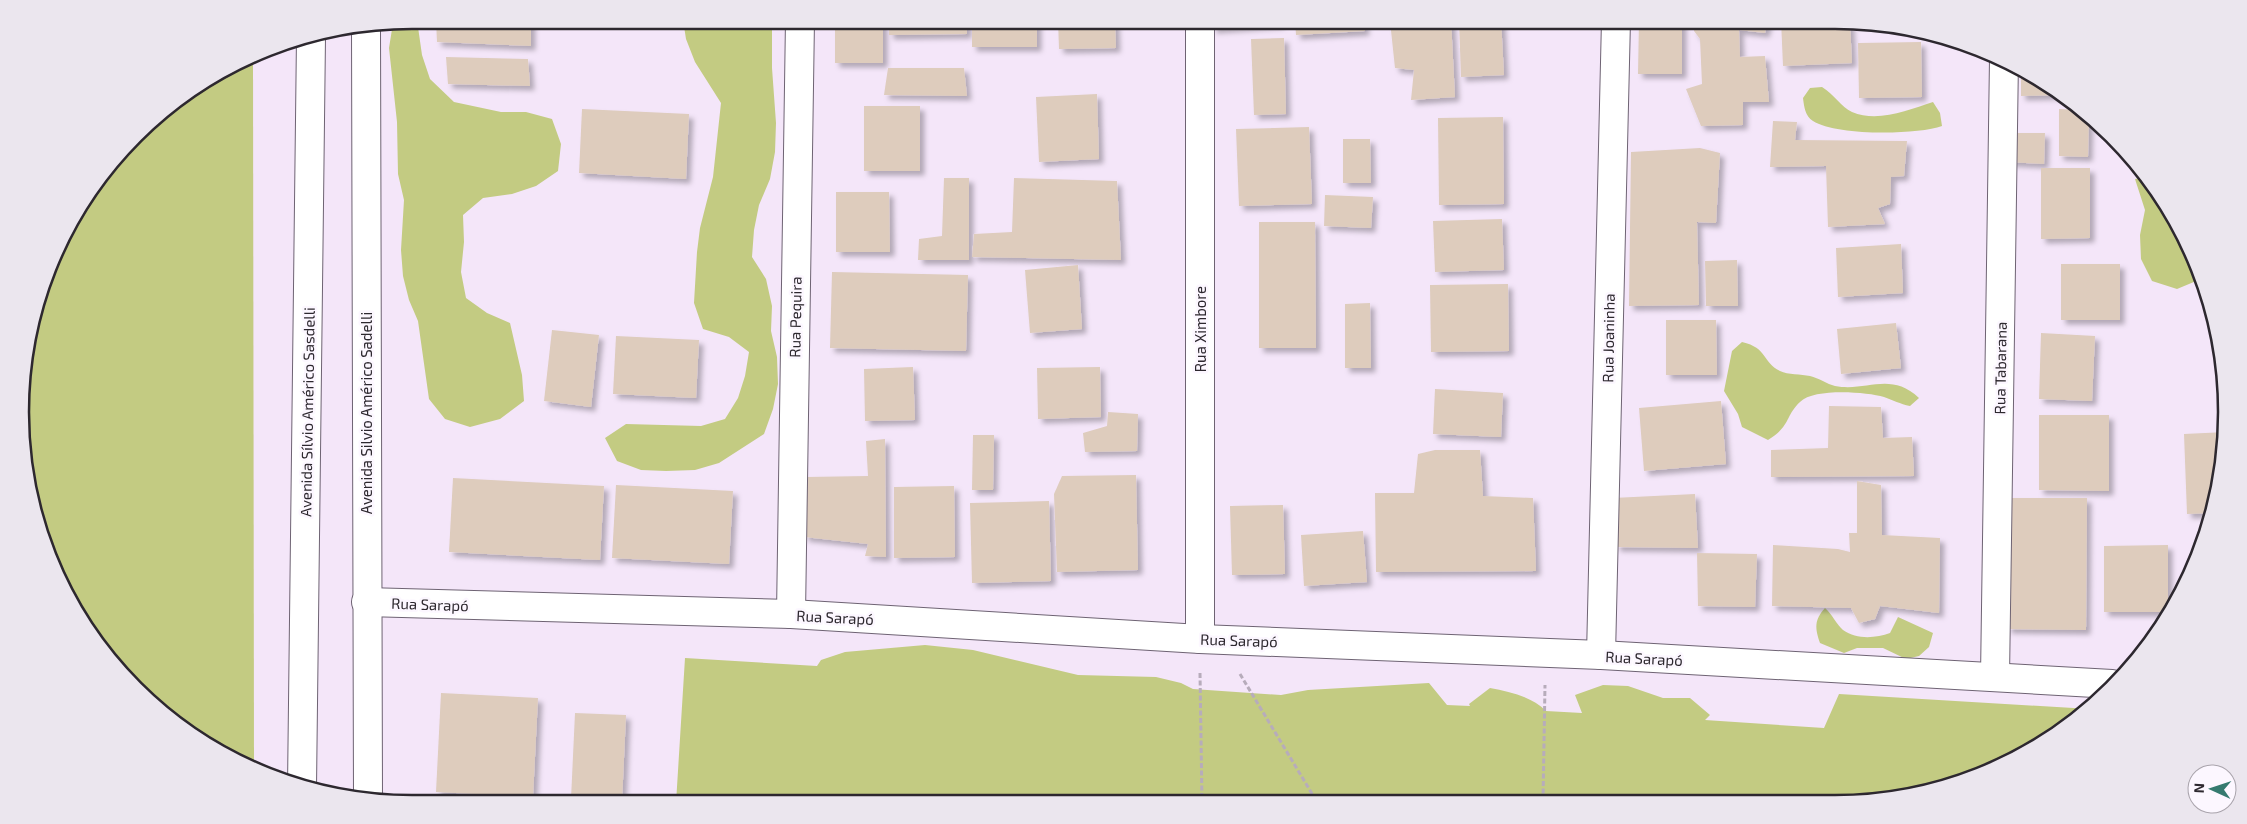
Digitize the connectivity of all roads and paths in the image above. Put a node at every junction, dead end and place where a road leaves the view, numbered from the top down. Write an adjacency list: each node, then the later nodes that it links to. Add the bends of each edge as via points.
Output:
1 (800, 29): 8 (street, Rua Pequira)
2 (1200, 29): 9 (street, Rua Ximbore)
3 (1616, 29): 11 (street, Rua Joaninha)
4 (366, 32): 7 (street, Avenida Silvio Américo Sadelli)
5 (311, 43): 14 (street, Avenida Sílvio Américo Sasdelli)
6 (2004, 68): 12 (street, Rua Tabarana)
7 (366, 602): 8 (street, Rua Sarapó); 15 (street, Avenida Silvio Américo Sadelli)
8 (790, 614): 9 (street, Rua Sarapó)
9 (1210, 639): 10 (street, Rua Sarapó); 16 (path); 17 (path)
10 (1546, 654): 11 (street, Rua Sarapó); 18 (path)
11 (1600, 655): 12 (street, Rua Sarapó)
12 (1995, 677): 13 (street, Rua Sarapó)
13 (2105, 684)
14 (302, 779)
15 (368, 792)
16 (1202, 795)
17 (1312, 795)
18 (1543, 795)

